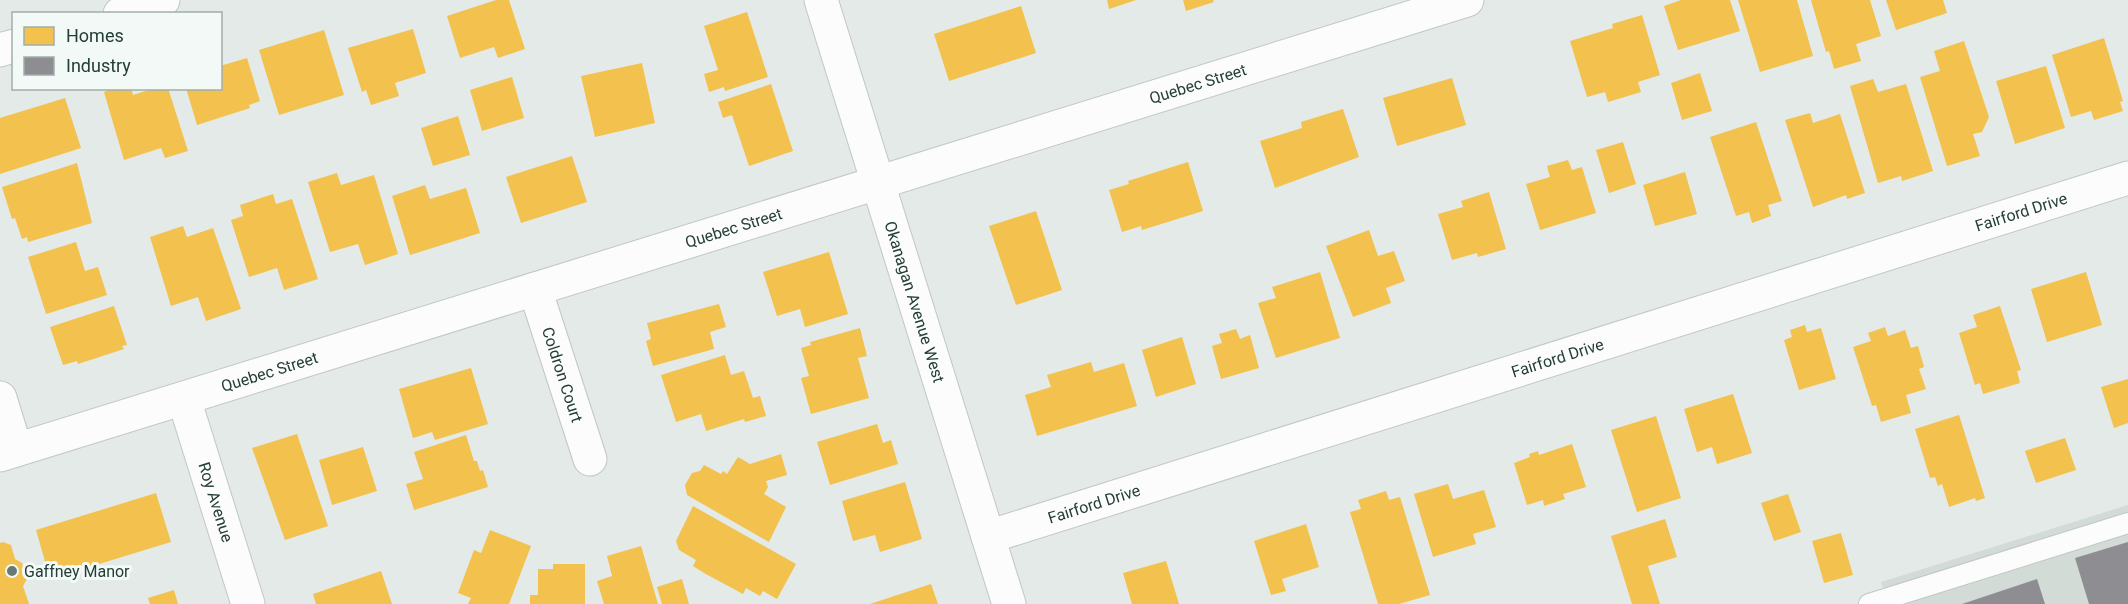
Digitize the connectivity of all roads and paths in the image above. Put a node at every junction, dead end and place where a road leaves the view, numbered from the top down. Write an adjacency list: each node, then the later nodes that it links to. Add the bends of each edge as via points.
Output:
1 (163, 0): 4 (street)
2 (821, 0): 6 (street, Okanagan Avenue West)
3 (1467, 0): 6 (street, Quebec Street)
4 (126, 12)
5 (2128, 178): 13 (street, Fairford Drive)
6 (879, 184): 7 (street, Quebec Street); 13 (street, Okanagan Avenue West)
7 (535, 289): 9 (street, Quebec Street); 11 (street, Coldron Court)
8 (0, 398): 10 (street)
9 (184, 399): 10 (street, Quebec Street); 14 (street, Roy Avenue)
10 (8, 453)
11 (590, 459)
12 (2128, 523): 16 (lane)
13 (988, 537): 15 (street, Okanagan Avenue West)
14 (248, 604)
15 (1009, 604)
16 (1869, 604)

